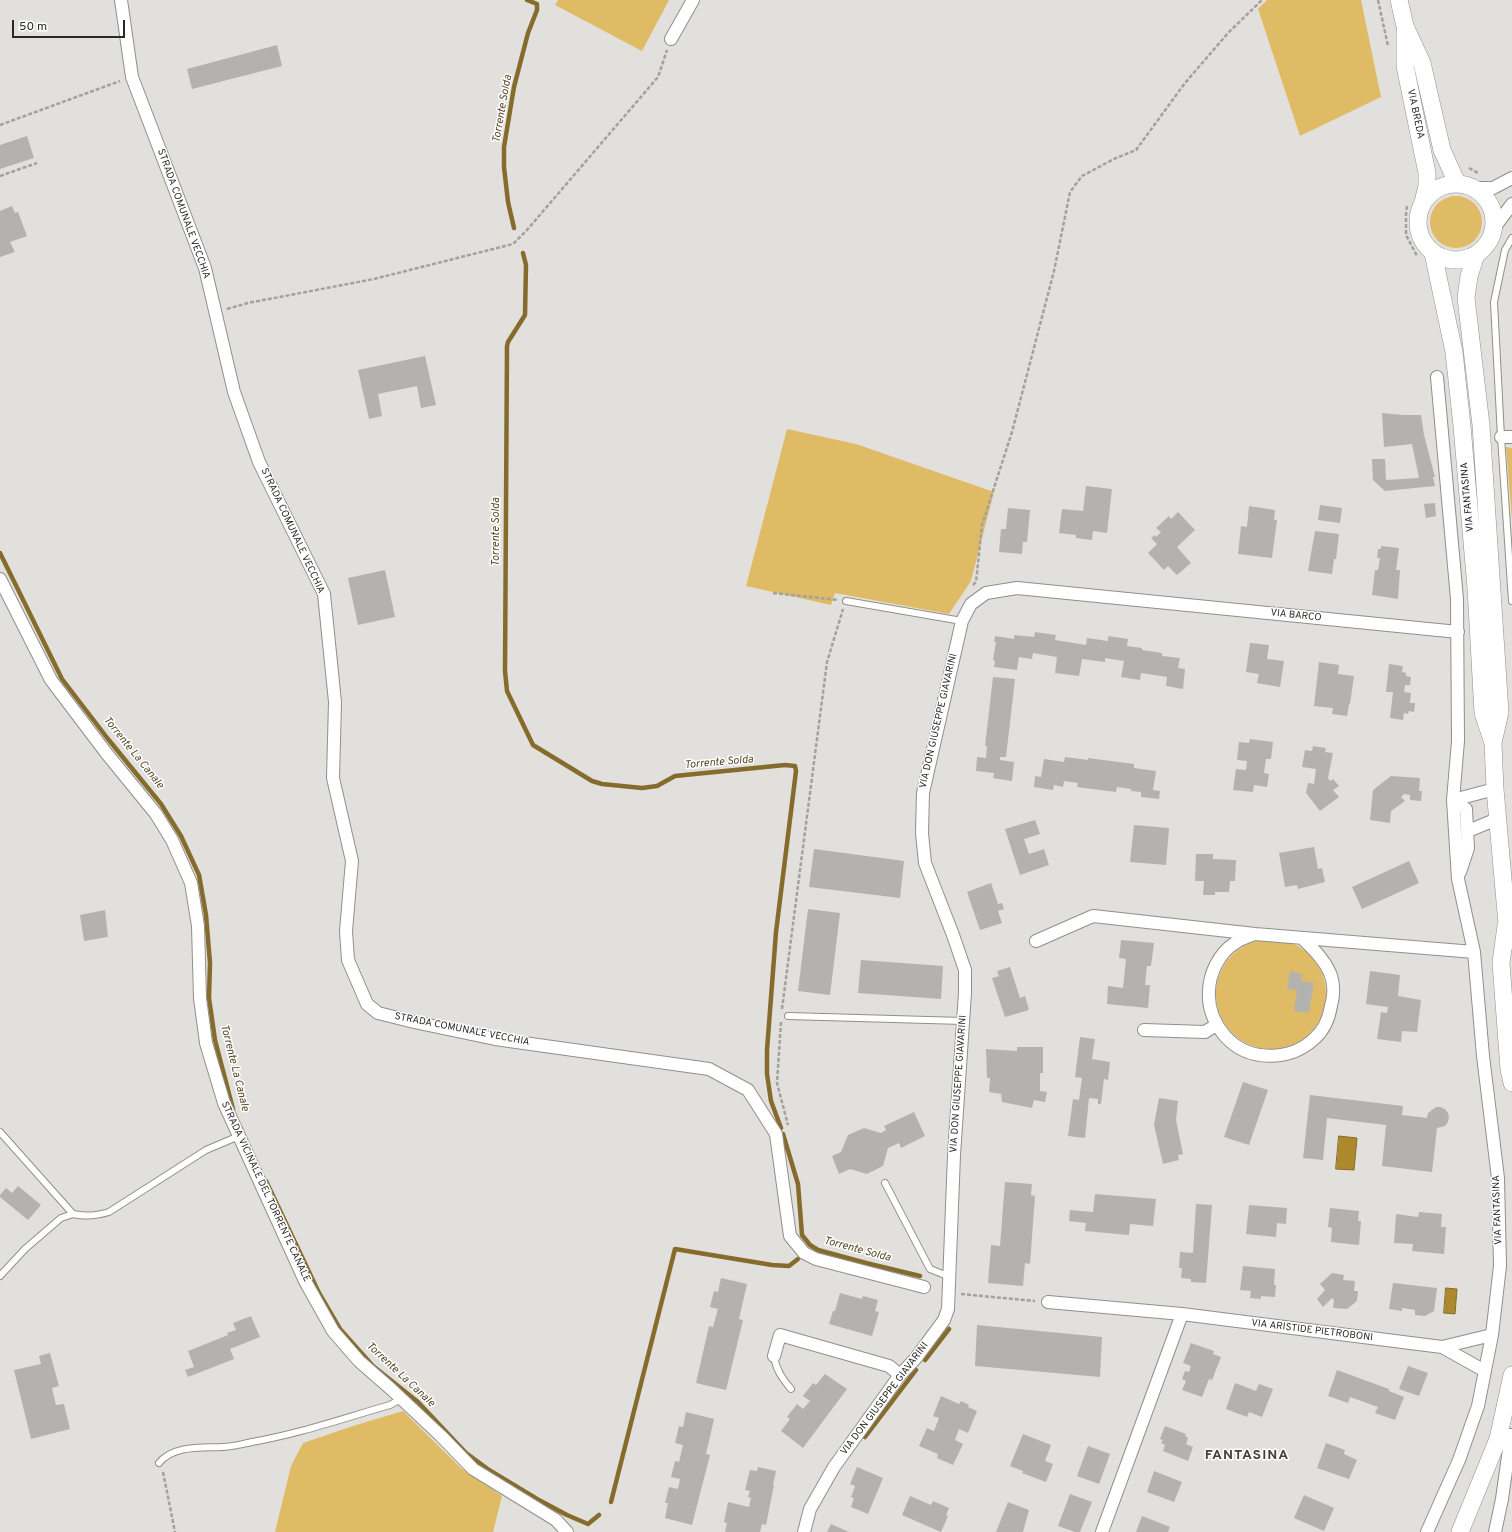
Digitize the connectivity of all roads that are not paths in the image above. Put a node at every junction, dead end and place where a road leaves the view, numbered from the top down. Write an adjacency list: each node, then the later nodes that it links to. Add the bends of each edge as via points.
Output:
1 (121, 0): 46 (street, STRADA COMUNALE VECCHIA, via 132,77 205,268 234,392 259,462 324,594 335,702 332,778 352,861 346,931 348,960 367,1004 378,1013 496,1039 709,1069 748,1090 776,1134 790,1236 804,1253 816,1259)
2 (694, 0): 5 (street)
3 (1399, 0): 4 (street, VIA BREDA)
4 (1405, 26): 8 (street, VIA BREDA, via 1422,63 1442,150); 9 (street, VIA BREDA, via 1405,66 1427,173)
5 (671, 39)
6 (1512, 178): 7 (street, via 1493,188)
7 (1478, 181): 8 (street, VIA BREDA, via 1468,185); 11 (street, via 1493,214)
8 (1457, 183): 9 (street, VIA BREDA, via 1441,186 1431,192)
9 (1423, 202): 13 (street, VIA BREDA, via 1417,220 1421,239)
10 (1512, 204): 11 (street)
11 (1494, 228): 14 (street, via 1486,246)
12 (1512, 238): 16 (lane, via 1505,250 1494,302)
13 (1433, 252): 14 (street, VIA BREDA, via 1446,259 1464,259); 23 (street, VIA FANTASINA, via 1454,352 1475,580 1483,713)
14 (1476, 255): 23 (street, VIA FANTASINA, via 1469,276 1466,298 1481,425 1500,712)
15 (1437, 377): 22 (street)
16 (1506, 437): 19 (lane)
17 (0, 579): 41 (street, STRADA VICINALE DEL TORRENTE CANALE, via 51,680 156,814 172,840 191,883 198,926 200,998 206,1043 224,1103)
18 (846, 601): 21 (lane)
19 (1512, 601)
20 (971, 604): 21 (street, VIA DON GIUSEPPE GIAVARINI); 22 (street, VIA BARCO, via 986,593 1017,588)
21 (962, 621): 36 (street, VIA DON GIUSEPPE GIAVARINI, via 923,793 922,833 925,864 965,970)
22 (1458, 632): 25 (street, via 1458,740)
23 (1493, 743): 24 (street, VIA FANTASINA)
24 (1495, 789): 25 (street); 26 (street, VIA FANTASINA)
25 (1453, 800): 27 (street, via 1466,809); 28 (street, VIA FANTASINA)
26 (1497, 819): 27 (street); 29 (street, VIA FANTASINA)
27 (1468, 831): 28 (street, via 1468,848)
28 (1458, 879): 34 (street, VIA FANTASINA)
29 (1507, 924): 33 (street, VIA FANTASINA); 39 (street, VIA FANTASINA, via 1501,963)
30 (1255, 934): 31 (street); 32 (street, via 1093,916); 37 (street, via 1234,943 1218,960 1209,981 1208,1004)
31 (1302, 938): 34 (street); 37 (street, via 1319,954 1330,974 1334,997 1328,1019 1315,1038 1296,1051 1274,1057 1251,1054 1231,1043)
32 (1036, 941)
33 (1512, 942)
34 (1474, 952): 49 (street, VIA FANTASINA, via 1483,1056 1498,1178 1500,1266)
35 (788, 1016): 36 (lane)
36 (963, 1021): 45 (street, VIA DON GIUSEPPE GIAVARINI, via 954,1154)
37 (1216, 1025): 38 (street, via 1205,1032)
38 (1144, 1030)
39 (1512, 1083)
40 (0, 1132): 43 (lane)
41 (239, 1136): 43 (lane, via 206,1150 109,1212 97,1216); 56 (street, STRADA VICINALE DEL TORRENTE CANALE, via 305,1281 333,1331 359,1362)
42 (885, 1183): 45 (lane, via 930,1269)
43 (74, 1214): 44 (lane, via 61,1218 25,1249)
44 (0, 1276)
45 (950, 1277): 53 (street, VIA DON GIUSEPPE GIAVARINI, via 948,1309 944,1320)
46 (924, 1287)
47 (1048, 1302): 48 (street, VIA ARISTIDE PIETROBONI)
48 (1182, 1314): 50 (street, VIA ARISTIDE PIETROBONI); 62 (street)
49 (1492, 1335): 50 (street, VIA ARISTIDE PIETROBONI); 52 (street, VIA FANTASINA)
50 (1442, 1347): 52 (street, VIA ARISTIDE PIETROBONI)
51 (774, 1356): 53 (street, via 780,1335 889,1366); 55 (lane, via 781,1378)
52 (1485, 1371): 63 (street, VIA FANTASINA, via 1478,1406 1459,1460)
53 (900, 1375): 61 (street, VIA DON GIUSEPPE GIAVARINI, via 834,1467 810,1510)
54 (1512, 1375): 57 (street)
55 (791, 1389)
56 (401, 1399): 58 (lane, via 390,1405 312,1429 266,1440 182,1450 164,1456); 60 (street, STRADA VICINALE DEL TORRENTE CANALE, via 473,1469 556,1520)
57 (1507, 1436): 59 (street); 64 (street)
58 (160, 1463)
59 (1509, 1473): 65 (street)
60 (567, 1532)
61 (804, 1532)
62 (1102, 1532)
63 (1426, 1532)
64 (1460, 1532)
65 (1495, 1532)

